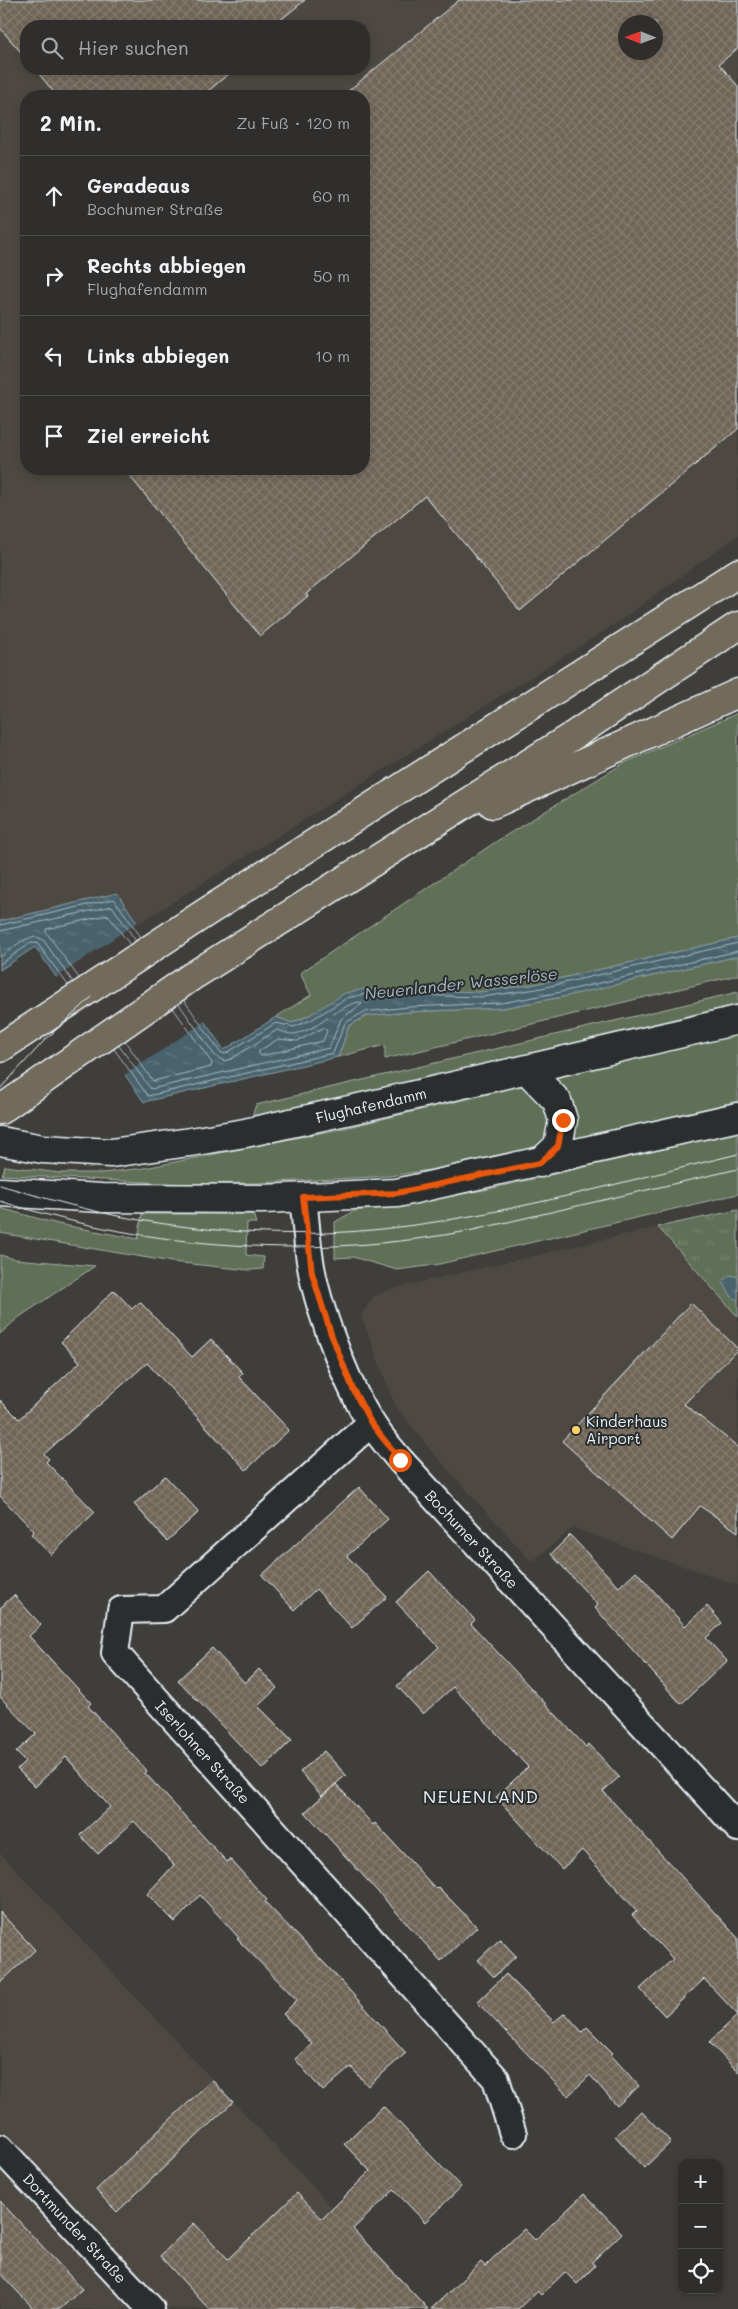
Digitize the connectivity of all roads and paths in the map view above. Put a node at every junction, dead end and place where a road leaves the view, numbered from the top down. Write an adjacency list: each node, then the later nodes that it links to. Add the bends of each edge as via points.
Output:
1 (738, 573): 6 (highway, via 205,913)
2 (738, 626): 4 (highway)
3 (738, 693): 4 (highway)
4 (398, 847): 8 (highway, via 191,977)
5 (738, 1020): 7 (main road, Flughafendamm)
6 (0, 1048)
7 (527, 1070): 10 (main road, Flughafendamm, via 245,1133 131,1151 43,1149); 11 (main road, via 557,1101 563,1120 558,1146)
8 (0, 1110)
9 (738, 1117): 11 (main road)
10 (0, 1141)
11 (540, 1163): 13 (main road, via 397,1193)
12 (0, 1192): 13 (main road, via 101,1198 263,1200)
13 (303, 1197): 14 (street, Bochumer Straße, via 314,1281 353,1389)
14 (371, 1423): 15 (street, Bochumer Straße, via 400,1460); 16 (street, Iserlohner Straße, via 164,1609 121,1610 115,1653 496,2079)
15 (738, 1828)
16 (514, 2134)
17 (0, 2148): 18 (street, Dortmunder Straße)
18 (151, 2309)

